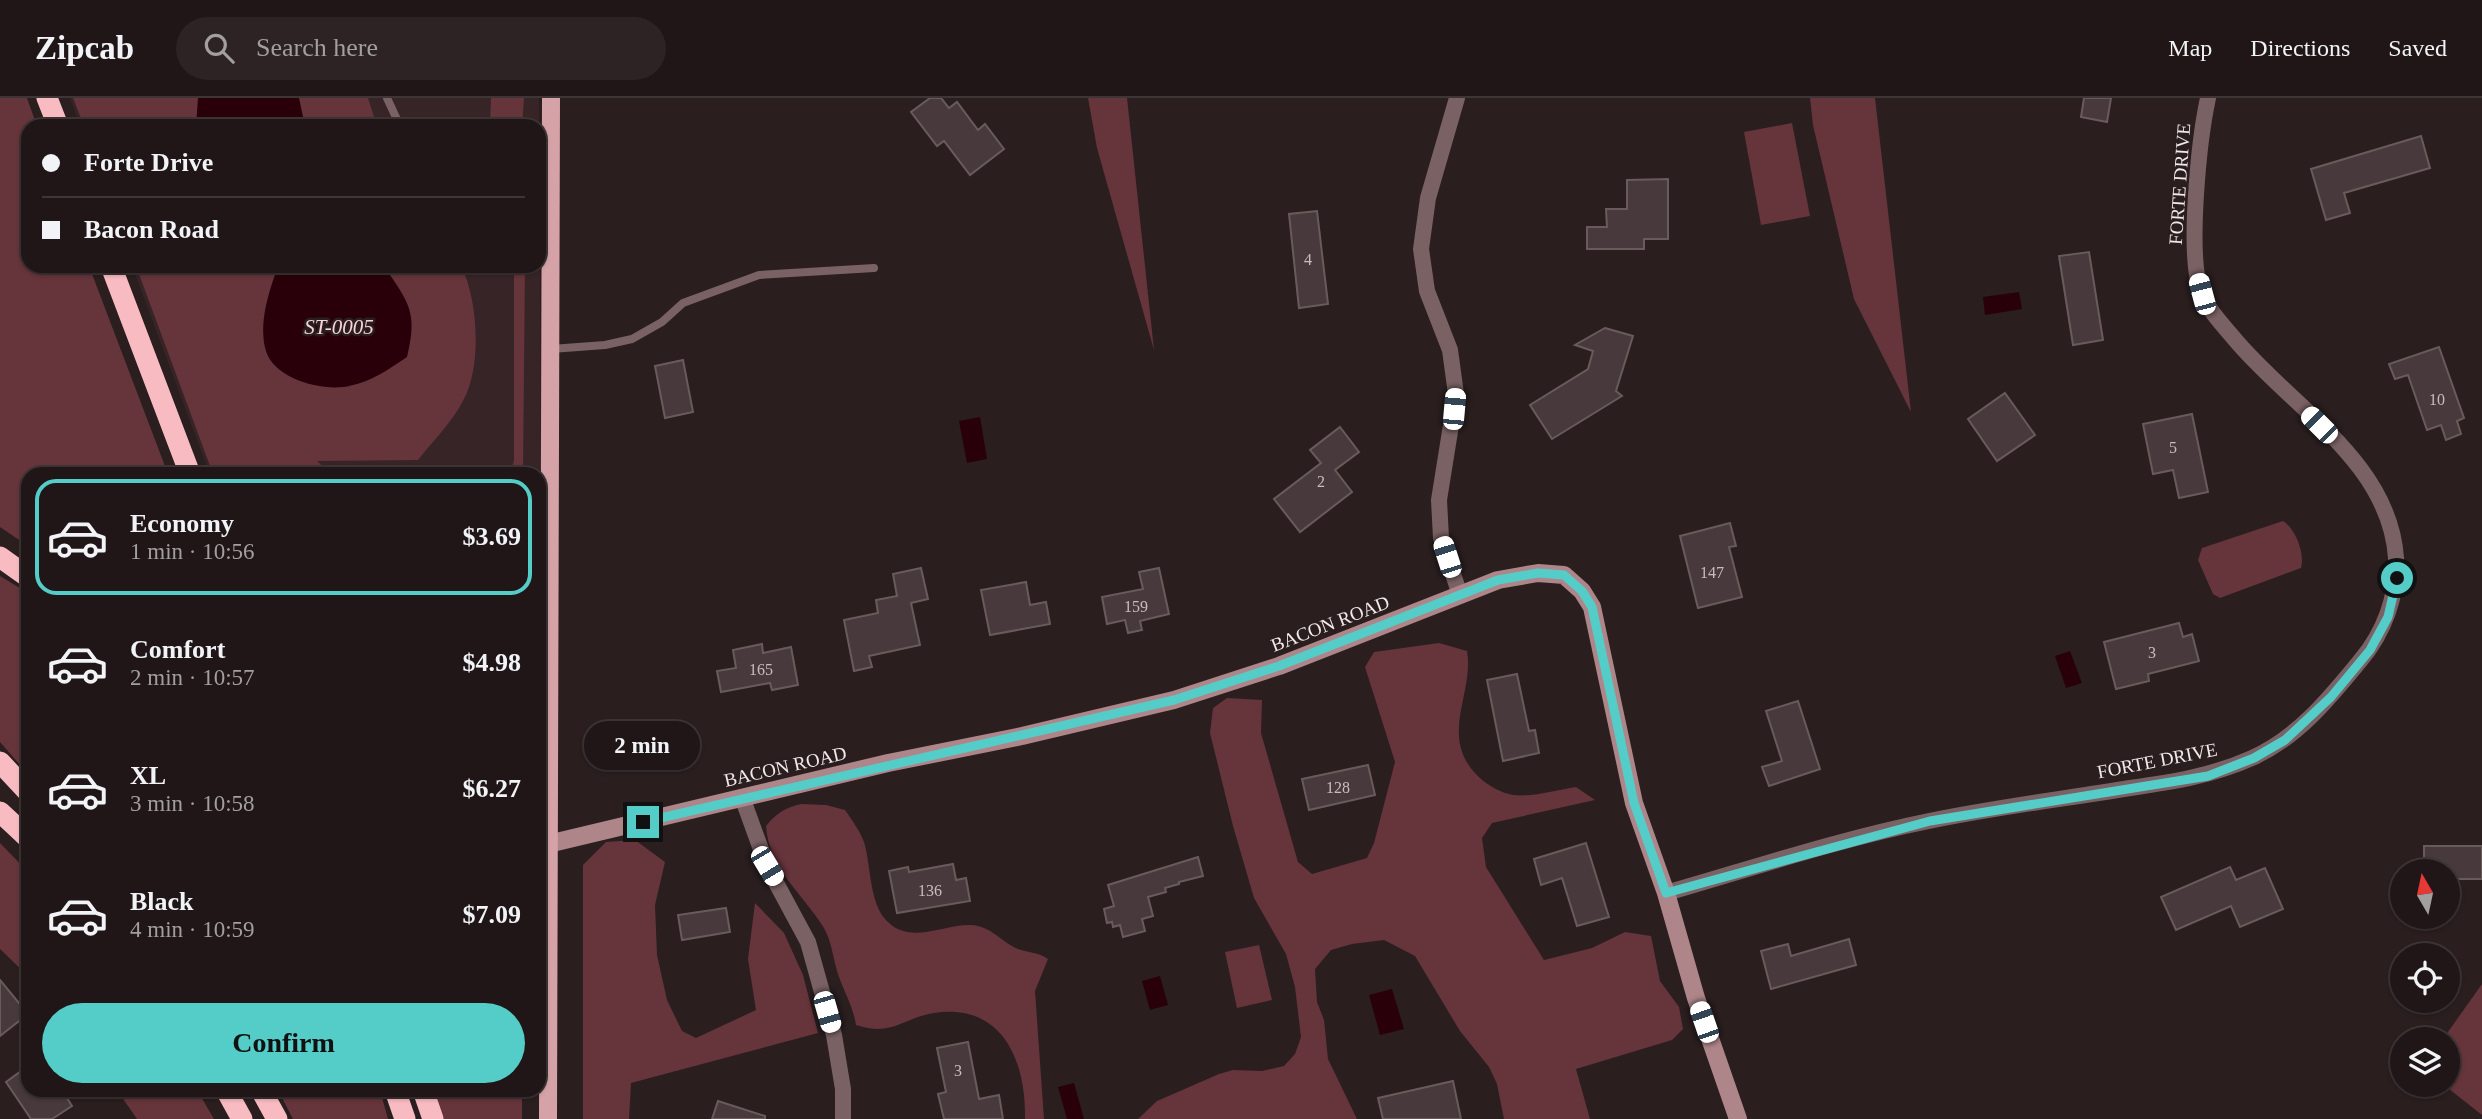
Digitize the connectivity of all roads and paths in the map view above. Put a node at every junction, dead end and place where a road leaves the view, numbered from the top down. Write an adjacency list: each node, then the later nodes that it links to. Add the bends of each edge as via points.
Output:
1 (47, 98): 6 (highway)
2 (387, 98): 7 (lane)
3 (551, 98): 8 (main road)
4 (1457, 98): 16 (street, via 1427,198 1420,249 1427,291 1450,350 1456,394 1439,500 1441,538)
5 (2208, 98): 23 (street, FORTE DRIVE, via 2194,244 2202,294 2243,349 2356,463 2381,497 2395,547 2397,578 2388,617 2370,650 2331,697 2285,740 2208,776 1930,821)
6 (55, 119)
7 (397, 119)
8 (546, 150)
9 (546, 192): 12 (main road)
10 (874, 268): 12 (lane, via 759,275 683,303 632,339)
11 (114, 273): 13 (highway)
12 (551, 349): 22 (main road)
13 (187, 467)
14 (0, 557): 15 (highway)
15 (21, 572)
16 (1460, 595): 19 (street, BACON ROAD, via 1279,666 1174,700); 23 (street, BACON ROAD, via 1498,580 1538,573 1564,575 1582,591 1595,620 1634,803)
17 (0, 762): 18 (highway)
18 (21, 784)
19 (742, 797): 22 (street, BACON ROAD); 33 (street, via 767,866 808,942 834,1035)
20 (0, 812): 21 (highway)
21 (21, 832)
22 (548, 844): 32 (main road)
23 (1666, 893): 34 (street, BACON ROAD)
24 (230, 1097): 28 (highway)
25 (265, 1097): 29 (highway)
26 (397, 1097): 30 (highway)
27 (425, 1097): 31 (highway)
28 (242, 1119)
29 (277, 1119)
30 (405, 1119)
31 (433, 1119)
32 (548, 1119)
33 (843, 1119)
34 (1738, 1119)

